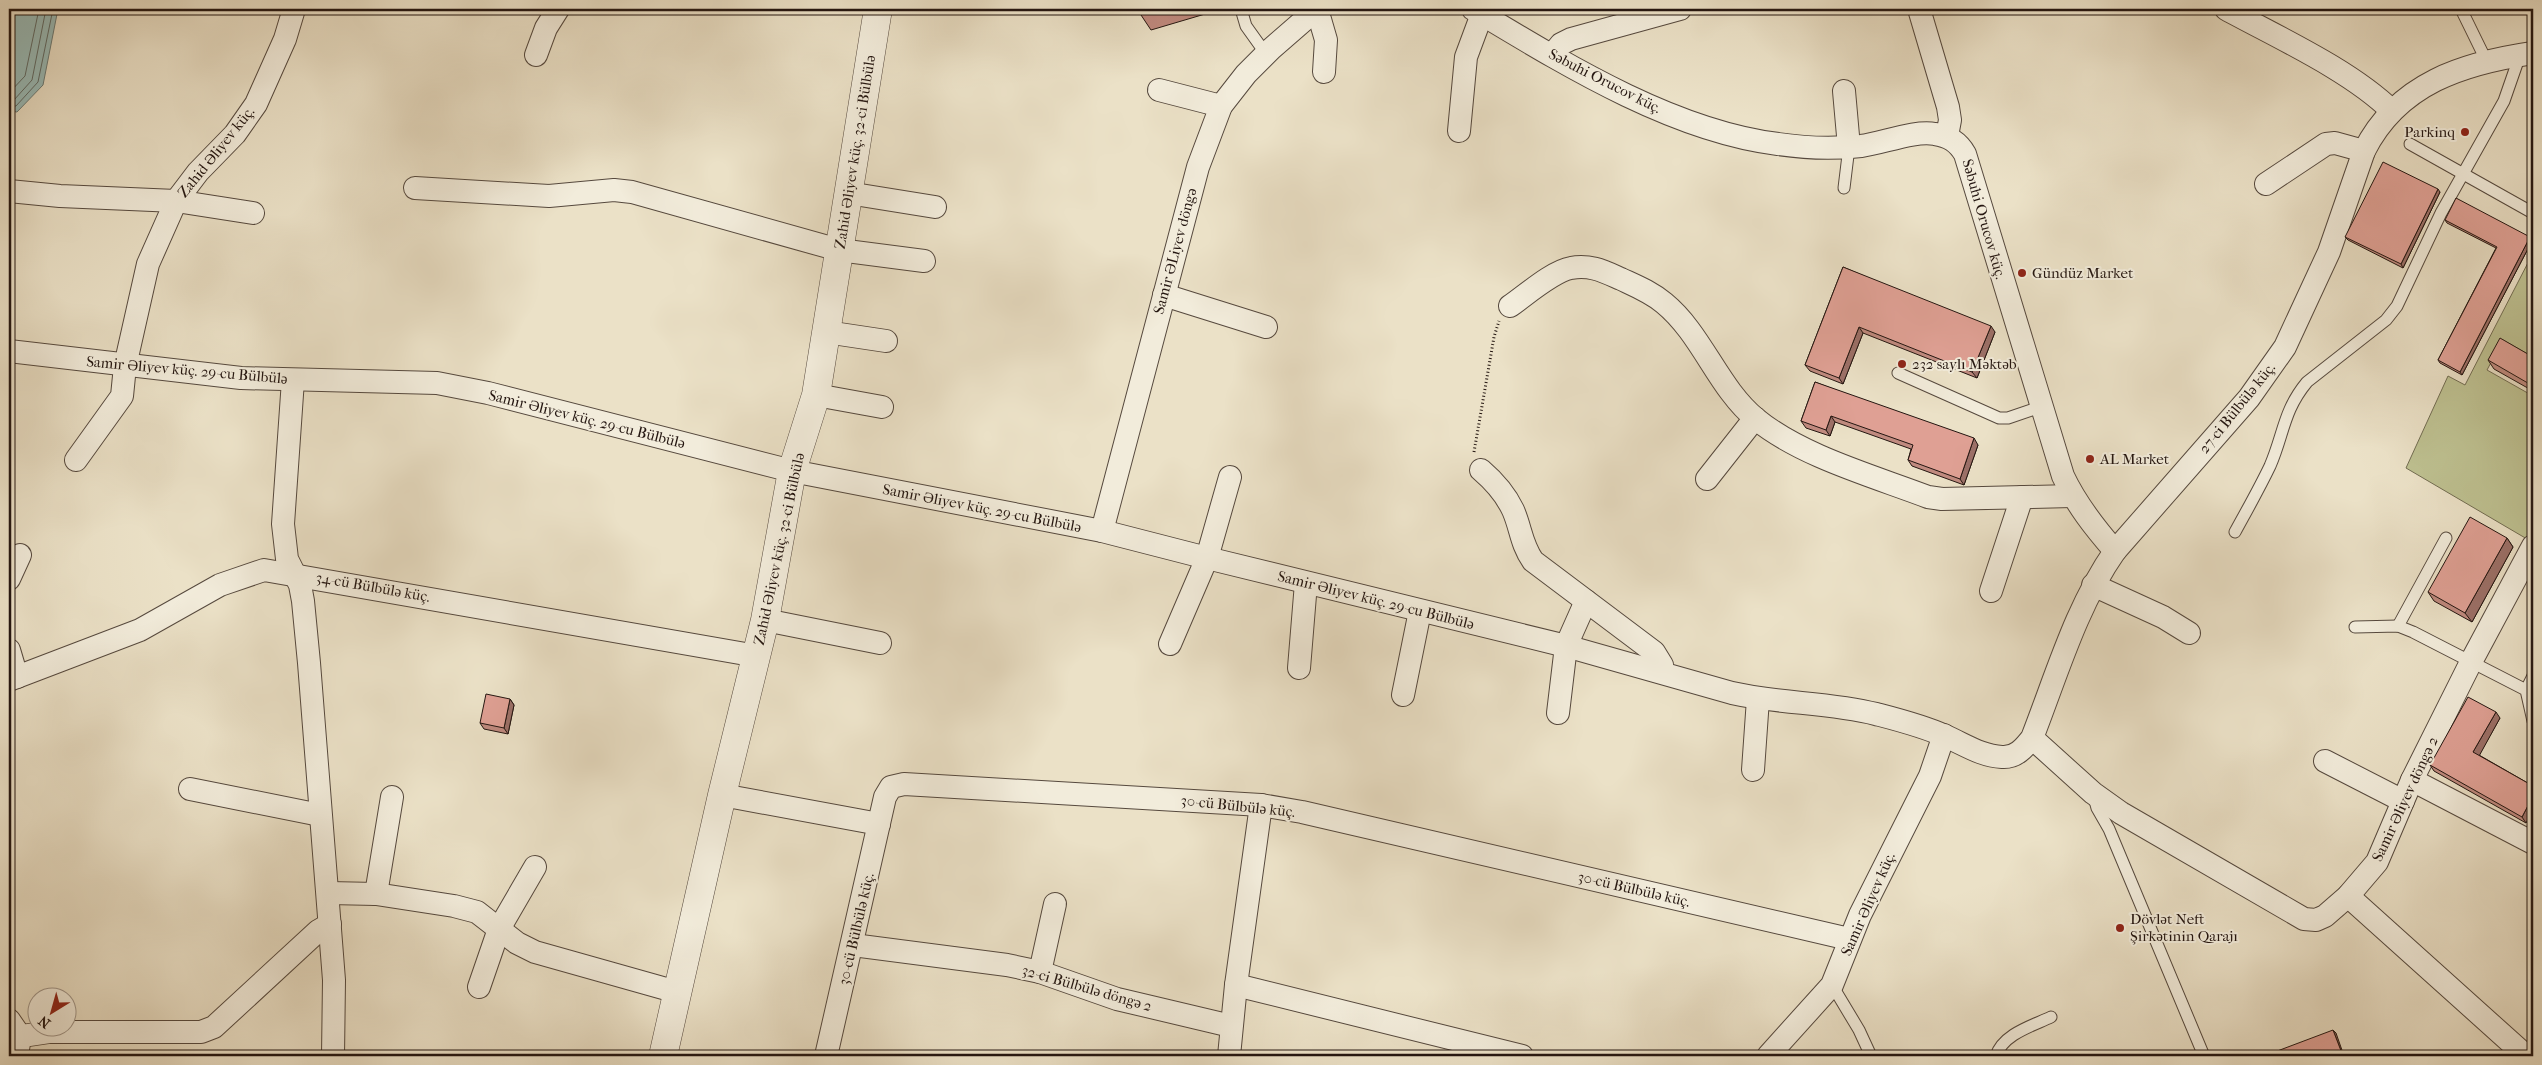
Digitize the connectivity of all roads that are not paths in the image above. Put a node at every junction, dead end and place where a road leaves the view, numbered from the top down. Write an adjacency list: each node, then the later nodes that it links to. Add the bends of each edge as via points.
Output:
1 (294, 9): 32 (street, Zahid Əliyev küç., via 285,40 256,104 235,134 198,172)
2 (558, 9): 13 (street, via 546,28)
3 (878, 9): 31 (street, Zahid Əliyev küç. 32-ci Bülbülə)
4 (1241, 9): 11 (lane, via 1246,26)
5 (1317, 9): 11 (street, Samir ƏLiyev döngə); 16 (street, via 1326,40)
6 (1680, 9): 14 (street, via 1571,38)
7 (1919, 9): 22 (street, via 1948,107)
8 (2226, 9): 20 (street, via 2354,80)
9 (2461, 9): 15 (lane)
10 (1477, 11): 14 (street, Səbuhi Orucov küç.); 21 (street, via 1466,57)
11 (1266, 54): 19 (street, Samir ƏLiyev döngə)
12 (2526, 54): 15 (street, 27-ci Bülbülə küç.); 26 (lane)
13 (536, 55)
14 (1552, 55): 24 (street, Səbuhi Orucov küç., via 1692,124 1748,140 1805,147)
15 (2486, 60): 20 (street, 27-ci Bülbülə küç., via 2434,80)
16 (1324, 72)
17 (1160, 90): 19 (street)
18 (1844, 91): 24 (street)
19 (1221, 106): 38 (street, Samir ƏLiyev döngə, via 1198,167)
20 (2392, 112): 25 (street, 27-ci Bülbülə küç., via 2372,135)
21 (1459, 132)
22 (1947, 136): 24 (street, Səbuhi Orucov küç., via 1924,133); 48 (street, Səbuhi Orucov küç., via 1960,145 1965,154)
23 (2410, 144): 26 (lane)
24 (1848, 147): 29 (lane)
25 (2364, 151): 27 (street, via 2335,143 2326,144); 62 (street, 27-ci Bülbülə küç., via 2329,252 2285,347 2249,398)
26 (2464, 172): 35 (lane); 59 (lane, via 2397,306 2386,320 2307,382 2297,394 2282,424 2269,467)
27 (2266, 184)
28 (415, 188): 36 (street, via 548,196 614,190 632,192)
29 (1844, 188)
30 (9, 192): 32 (street)
31 (848, 193): 33 (street); 36 (street, Zahid Əliyev küç. 32-ci Bülbülə)
32 (176, 201): 34 (street); 44 (street, Zahid Əliyev küç., via 148,264)
33 (935, 207)
34 (253, 213)
35 (2533, 213)
36 (839, 250): 37 (street); 41 (street, Zahid Əliyev küç. 32-ci Bülbülə)
37 (924, 261)
38 (1164, 295): 40 (street); 58 (street, Samir ƏLiyev döngə)
39 (1510, 306): 50 (street, via 1570,268 1604,271 1666,304)
40 (1266, 327)
41 (826, 332): 42 (street); 47 (street, Zahid Əliyev küç. 32-ci Bülbülə)
42 (886, 341)
43 (9, 352): 44 (street, Samir Əliyev küç. 29-cu Bülbülə)
44 (126, 366): 46 (street, Samir Əliyev küç. 29-cu Bülbülə); 51 (street, Zahid Əliyev küç., via 122,396)
45 (1898, 373): 48 (lane, via 1999,418 2008,418)
46 (293, 380): 52 (street, Samir Əliyev küç. 29-cu Bülbülə, via 403,380 460,387); 65 (street, via 283,524 284,548)
47 (816, 395): 49 (street); 52 (street, Zahid Əliyev küç. 32-ci Bülbülə)
48 (2040, 406): 56 (street, Səbuhi Orucov küç., via 2062,476)
49 (882, 407)
50 (1755, 418): 55 (street); 57 (street, via 1792,444 1928,497)
51 (76, 460)
52 (792, 470): 58 (street, Samir Əliyev küç. 29-cu Bülbülə); 72 (street, Zahid Əliyev küç. 32-ci Bülbülə)
53 (1481, 470): 70 (street, via 1498,484 1513,511 1524,548 1533,561)
54 (1230, 477): 64 (street)
55 (1707, 480)
56 (2072, 496): 57 (street); 62 (street, Səbuhi Orucov küç.)
57 (2022, 497): 69 (street)
58 (1102, 531): 64 (street, Samir Əliyev küç. 29-cu Bülbülə)
59 (2235, 532)
60 (2446, 538): 73 (lane)
61 (2533, 546): 81 (street, Samir Əliyev döngə 2)
62 (2115, 551): 68 (street, 27-ci Bülbülə küç.)
63 (20, 555): 66 (street)
64 (1207, 558): 67 (street, Samir Əliyev küç. 29-cu Bülbülə); 77 (street)
65 (294, 573): 80 (street, 34-cü Bülbülə küç.); 85 (street, 34-cü Bülbülə küç., via 264,570 249,573 220,585 140,630); 102 (street, via 303,602)
66 (9, 579)
67 (1306, 583): 71 (street, Samir Əliyev küç. 29-cu Bülbülə); 82 (street)
68 (2093, 585): 75 (street, via 2163,617); 92 (street, 27-ci Bülbülə küç.)
69 (1991, 591)
70 (1586, 601): 78 (street); 83 (street, via 1654,652 1662,665)
71 (1420, 611): 78 (street, Samir Əliyev küç. 29-cu Bülbülə); 87 (street)
72 (765, 620): 76 (street); 80 (street, Zahid Əliyev küç. 32-ci Bülbülə)
73 (2398, 626): 74 (lane); 81 (lane)
74 (2355, 627)
75 (2189, 633)
76 (880, 643)
77 (1170, 644)
78 (1566, 646): 83 (street, Samir Əliyev küç. 29-cu Bülbülə); 89 (street)
79 (9, 650): 85 (street)
80 (757, 656): 98 (street, Zahid Əliyev küç. 32-ci Bülbülə)
81 (2472, 660): 86 (lane); 95 (street, Samir Əliyev döngə 2)
82 (1299, 668)
83 (1657, 671): 88 (street, Samir Əliyev küç. 29-cu Bülbülə)
84 (2533, 676): 86 (lane)
85 (13, 678)
86 (2526, 690): 90 (lane)
87 (1403, 695)
88 (1758, 699): 91 (street, Samir Əliyev küç. 29-cu Bülbülə, via 1846,708); 94 (street)
89 (1558, 714)
90 (2533, 721)
91 (1944, 735): 92 (street, 27-ci Bülbülə küç., via 1981,753 2004,758 2020,752); 112 (street, Samir Əliyev küç., via 1930,776)
92 (2032, 738): 97 (street, Samir Əliyev döngə 2)
93 (2325, 761): 100 (street)
94 (1753, 770)
95 (2412, 780): 100 (street, Samir Əliyev döngə 2); 104 (street)
96 (190, 789): 102 (street)
97 (2093, 792): 108 (street, Samir Əliyev döngə 2, via 2120,813 2304,918 2316,920 2325,916); 130 (lane, via 2097,808 2109,829)
98 (722, 795): 103 (street); 118 (street, Zahid Əliyev küç. 32-ci Bülbülə)
99 (392, 797): 107 (street)
100 (2403, 801): 108 (street, Samir Əliyev döngə 2, via 2377,862)
101 (1261, 805): 103 (street, 30-cü Bülbülə küç., via 904,784 891,787 885,797); 112 (street, 30-cü Bülbülə küç.); 115 (street)
102 (320, 815): 106 (street)
103 (879, 824): 113 (street, 30-cü Bülbülə küç.)
104 (2533, 843)
105 (535, 867): 111 (street)
106 (329, 893): 107 (street); 110 (street)
107 (376, 894): 111 (street, via 477,912)
108 (2348, 896): 131 (street)
109 (1055, 904): 114 (street)
110 (330, 924): 121 (street, via 318,931 214,1027 201,1032 49,1032); 122 (street, via 334,980)
111 (499, 929): 117 (street); 118 (street, via 535,952)
112 (1850, 939): 116 (street, Samir Əliyev küç.)
113 (852, 945): 114 (street, 32-ci Bülbülə döngə 2); 124 (street, 30-cü Bülbülə küç.)
114 (1040, 972): 120 (street, 32-ci Bülbülə döngə 2, via 1117,999)
115 (1236, 985): 120 (street); 126 (street)
116 (1832, 985): 127 (street, Samir Əliyev küç.); 128 (lane)
117 (478, 987)
118 (677, 992): 123 (street, Zahid Əliyev küç. 32-ci Bülbülə)
119 (2051, 1017): 129 (lane, via 2010,1037)
120 (1231, 1026): 125 (street)
121 (14, 1038)
122 (333, 1056)
123 (663, 1056)
124 (826, 1056)
125 (1229, 1056)
126 (1522, 1056)
127 (1768, 1056)
128 (1871, 1056)
129 (1996, 1056)
130 (2204, 1056)
131 (2526, 1056)

